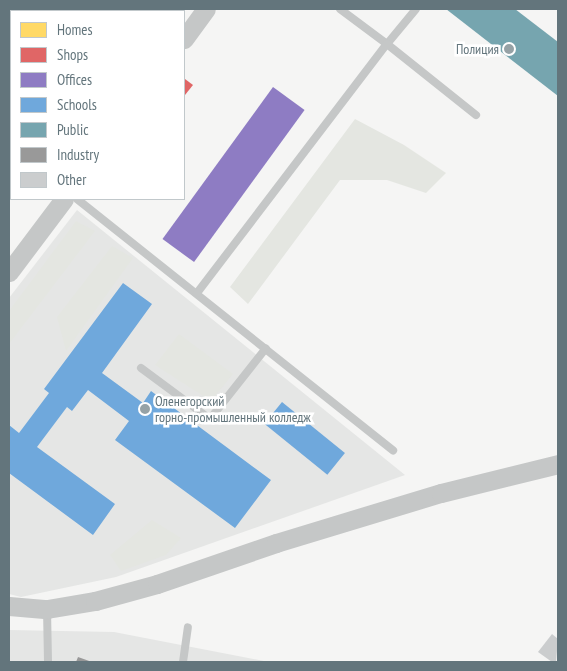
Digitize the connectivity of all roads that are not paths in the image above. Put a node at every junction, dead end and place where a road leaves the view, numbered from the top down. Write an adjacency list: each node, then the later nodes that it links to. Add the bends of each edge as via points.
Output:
1 (206, 9): 4 (street)
2 (340, 9): 5 (lane)
3 (416, 9): 5 (lane)
4 (185, 38)
5 (387, 44): 6 (lane); 10 (lane)
6 (476, 115)
7 (63, 200): 9 (street)
8 (78, 200): 10 (lane)
9 (9, 272)
10 (196, 293): 11 (lane)
11 (266, 348): 12 (lane, via 210,419); 13 (lane)
12 (141, 368)
13 (393, 450)
14 (558, 464): 16 (street, via 440,492 157,584)
15 (9, 606): 16 (street)
16 (46, 609): 18 (lane)
17 (188, 627): 19 (lane)
18 (48, 662)
19 (183, 662)

